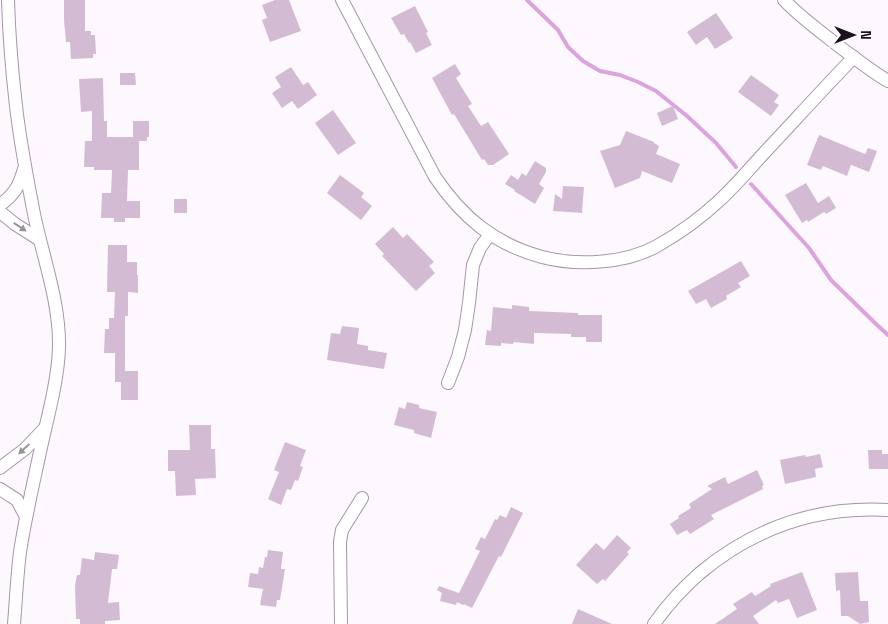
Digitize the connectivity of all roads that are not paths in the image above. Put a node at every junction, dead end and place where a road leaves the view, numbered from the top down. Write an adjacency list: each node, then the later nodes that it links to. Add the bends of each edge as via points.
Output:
1 (8, 0): 6 (street, via 10,50)
2 (342, 0): 9 (street, via 435,177 459,209)
3 (784, 0): 4 (street, via 799,16)
4 (854, 57): 5 (street); 9 (street, via 721,199 656,247 615,259 571,262 530,253)
5 (888, 81)
6 (25, 167): 7 (street, via 10,198); 10 (street)
7 (0, 204)
8 (0, 212): 10 (street, one-way to 10)
9 (490, 234): 11 (street, via 473,265 465,330)
10 (40, 240): 12 (street, via 58,316 59,348)
11 (448, 383)
12 (45, 428): 13 (street, one-way to 13); 17 (street)
13 (0, 468)
14 (0, 489): 17 (street, via 17,500)
15 (362, 498): 19 (street, via 342,530)
16 (888, 510): 20 (street, via 855,510 798,519 741,543 685,587)
17 (26, 517): 18 (street)
18 (14, 624)
19 (341, 624)
20 (654, 624)

